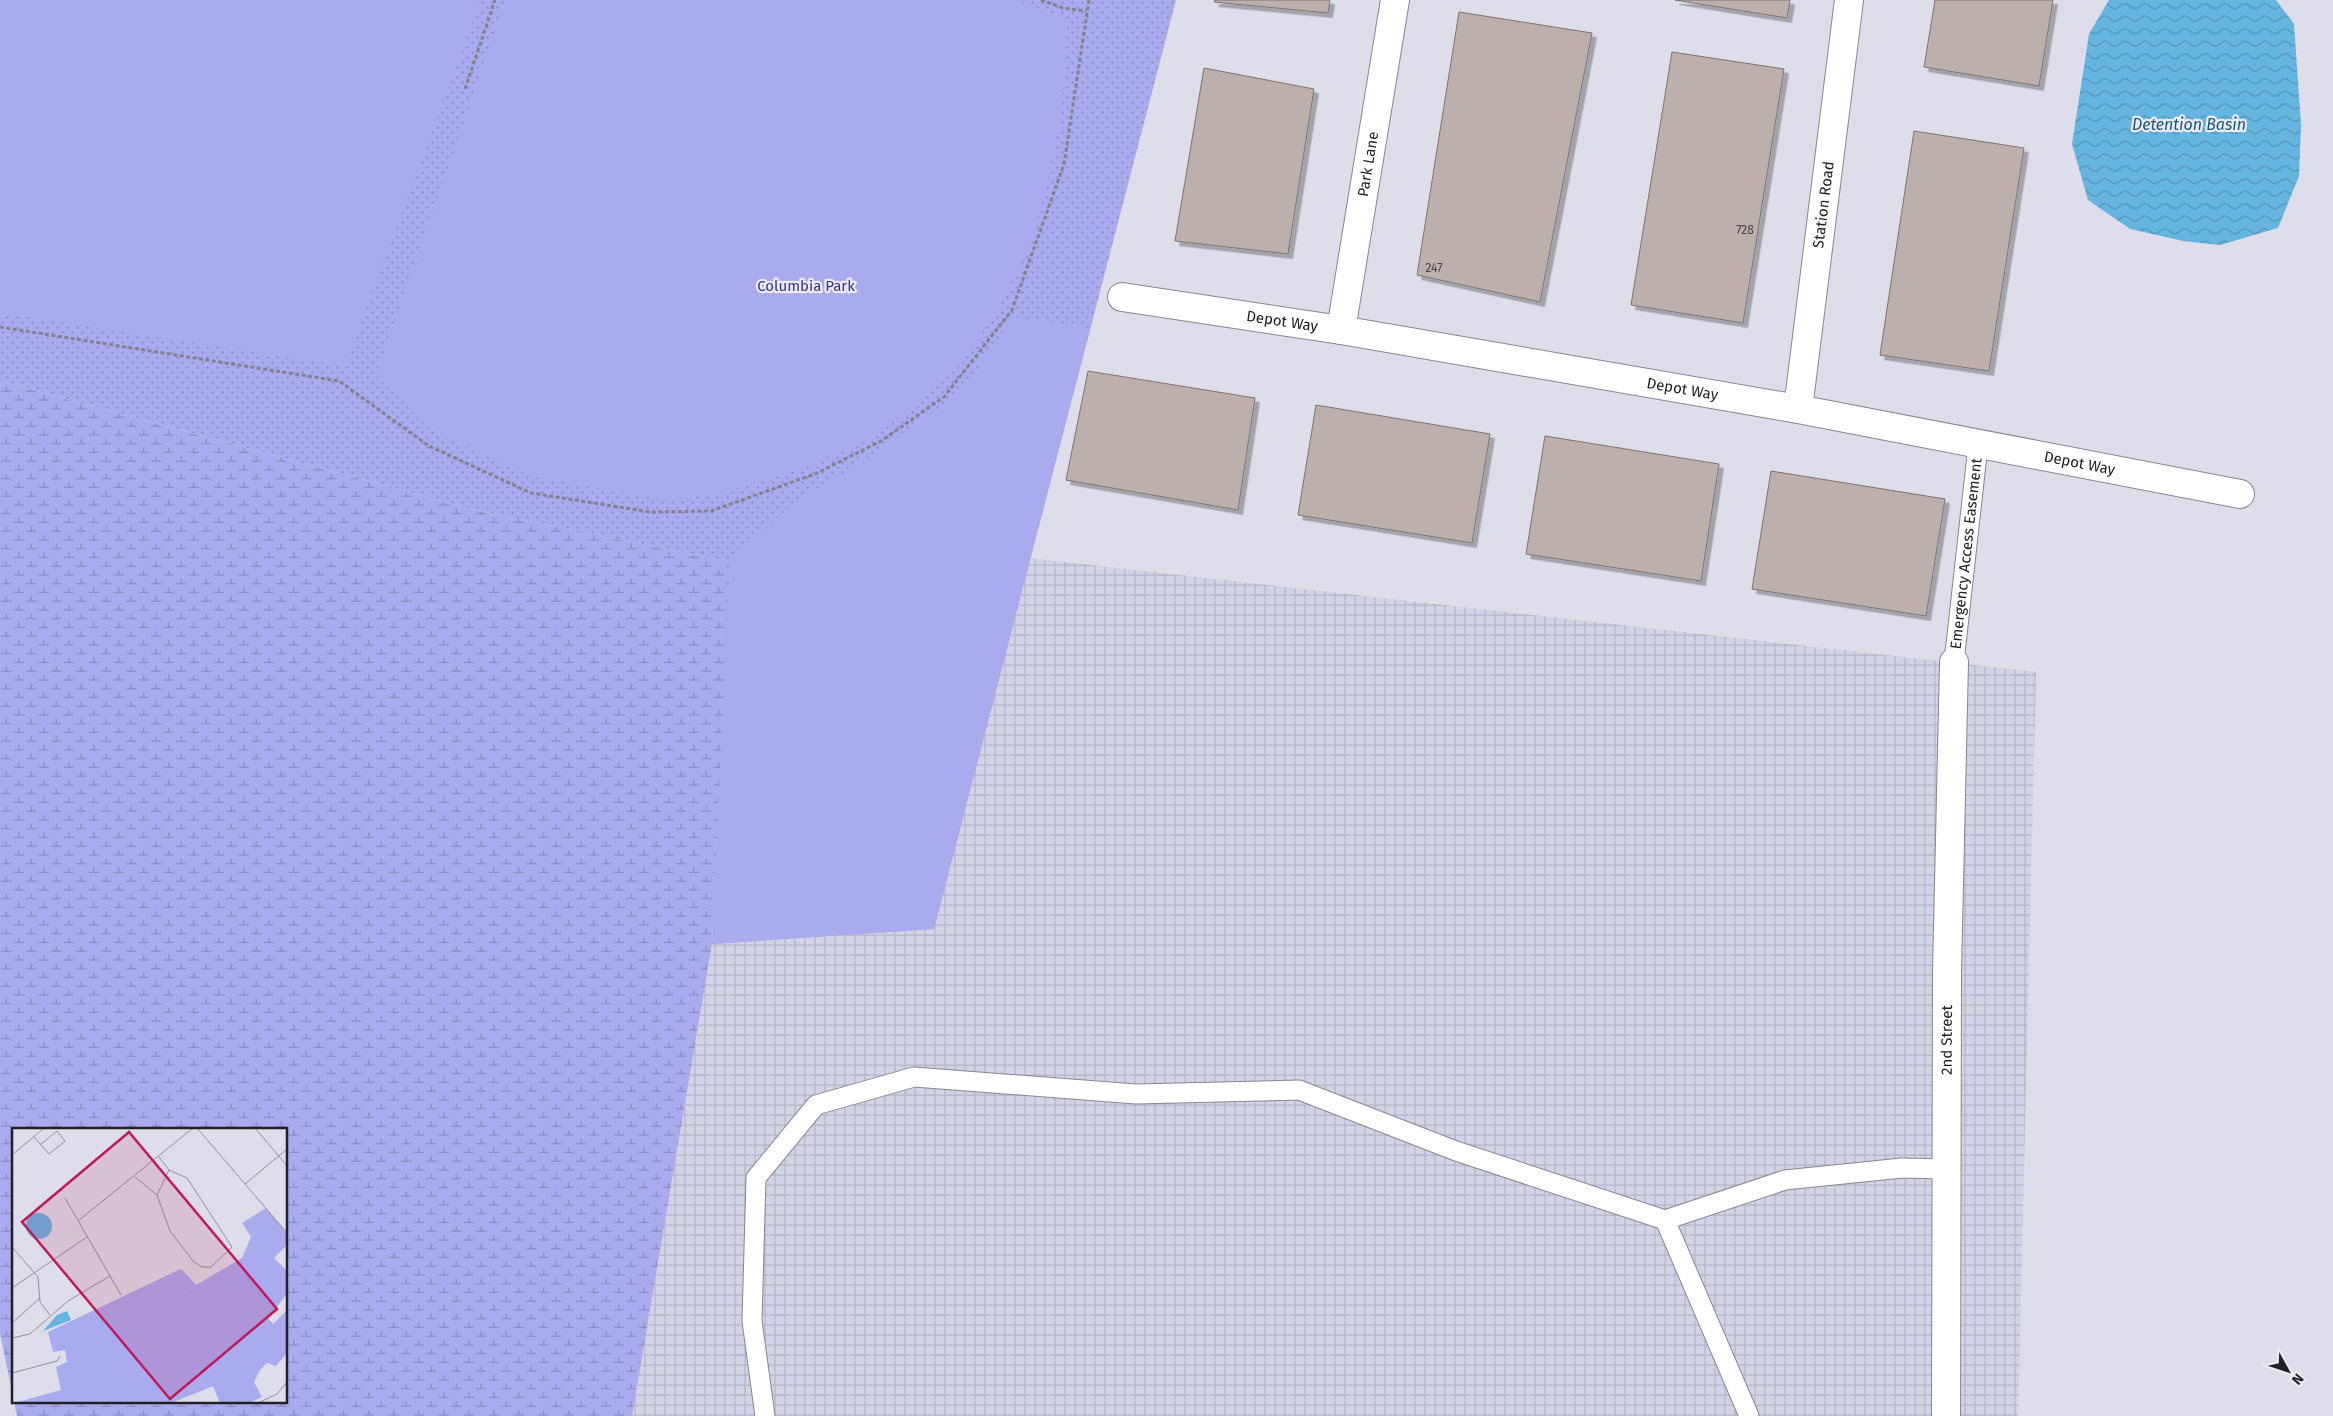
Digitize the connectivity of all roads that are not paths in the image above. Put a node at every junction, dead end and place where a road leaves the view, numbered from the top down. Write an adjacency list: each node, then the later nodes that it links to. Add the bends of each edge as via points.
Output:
1 (1395, 0): 4 (street, Park Lane)
2 (1849, 0): 5 (street, Station Road)
3 (1122, 297): 4 (street, Depot Way)
4 (1341, 330): 5 (street, Depot Way)
5 (1798, 409): 6 (street, Depot Way)
6 (1978, 446): 7 (street, Depot Way); 8 (lane, Emergency Access Easement)
7 (2240, 494)
8 (1954, 662): 9 (street, 2nd Street)
9 (1946, 1169): 10 (lane, via 1902,1168 1785,1180); 13 (street, 2nd Street)
10 (1665, 1220): 11 (lane, via 1456,1151 1300,1090 1136,1094 914,1076 816,1105 756,1178 752,1321); 12 (lane)
11 (765, 1416)
12 (1749, 1416)
13 (1946, 1416)

